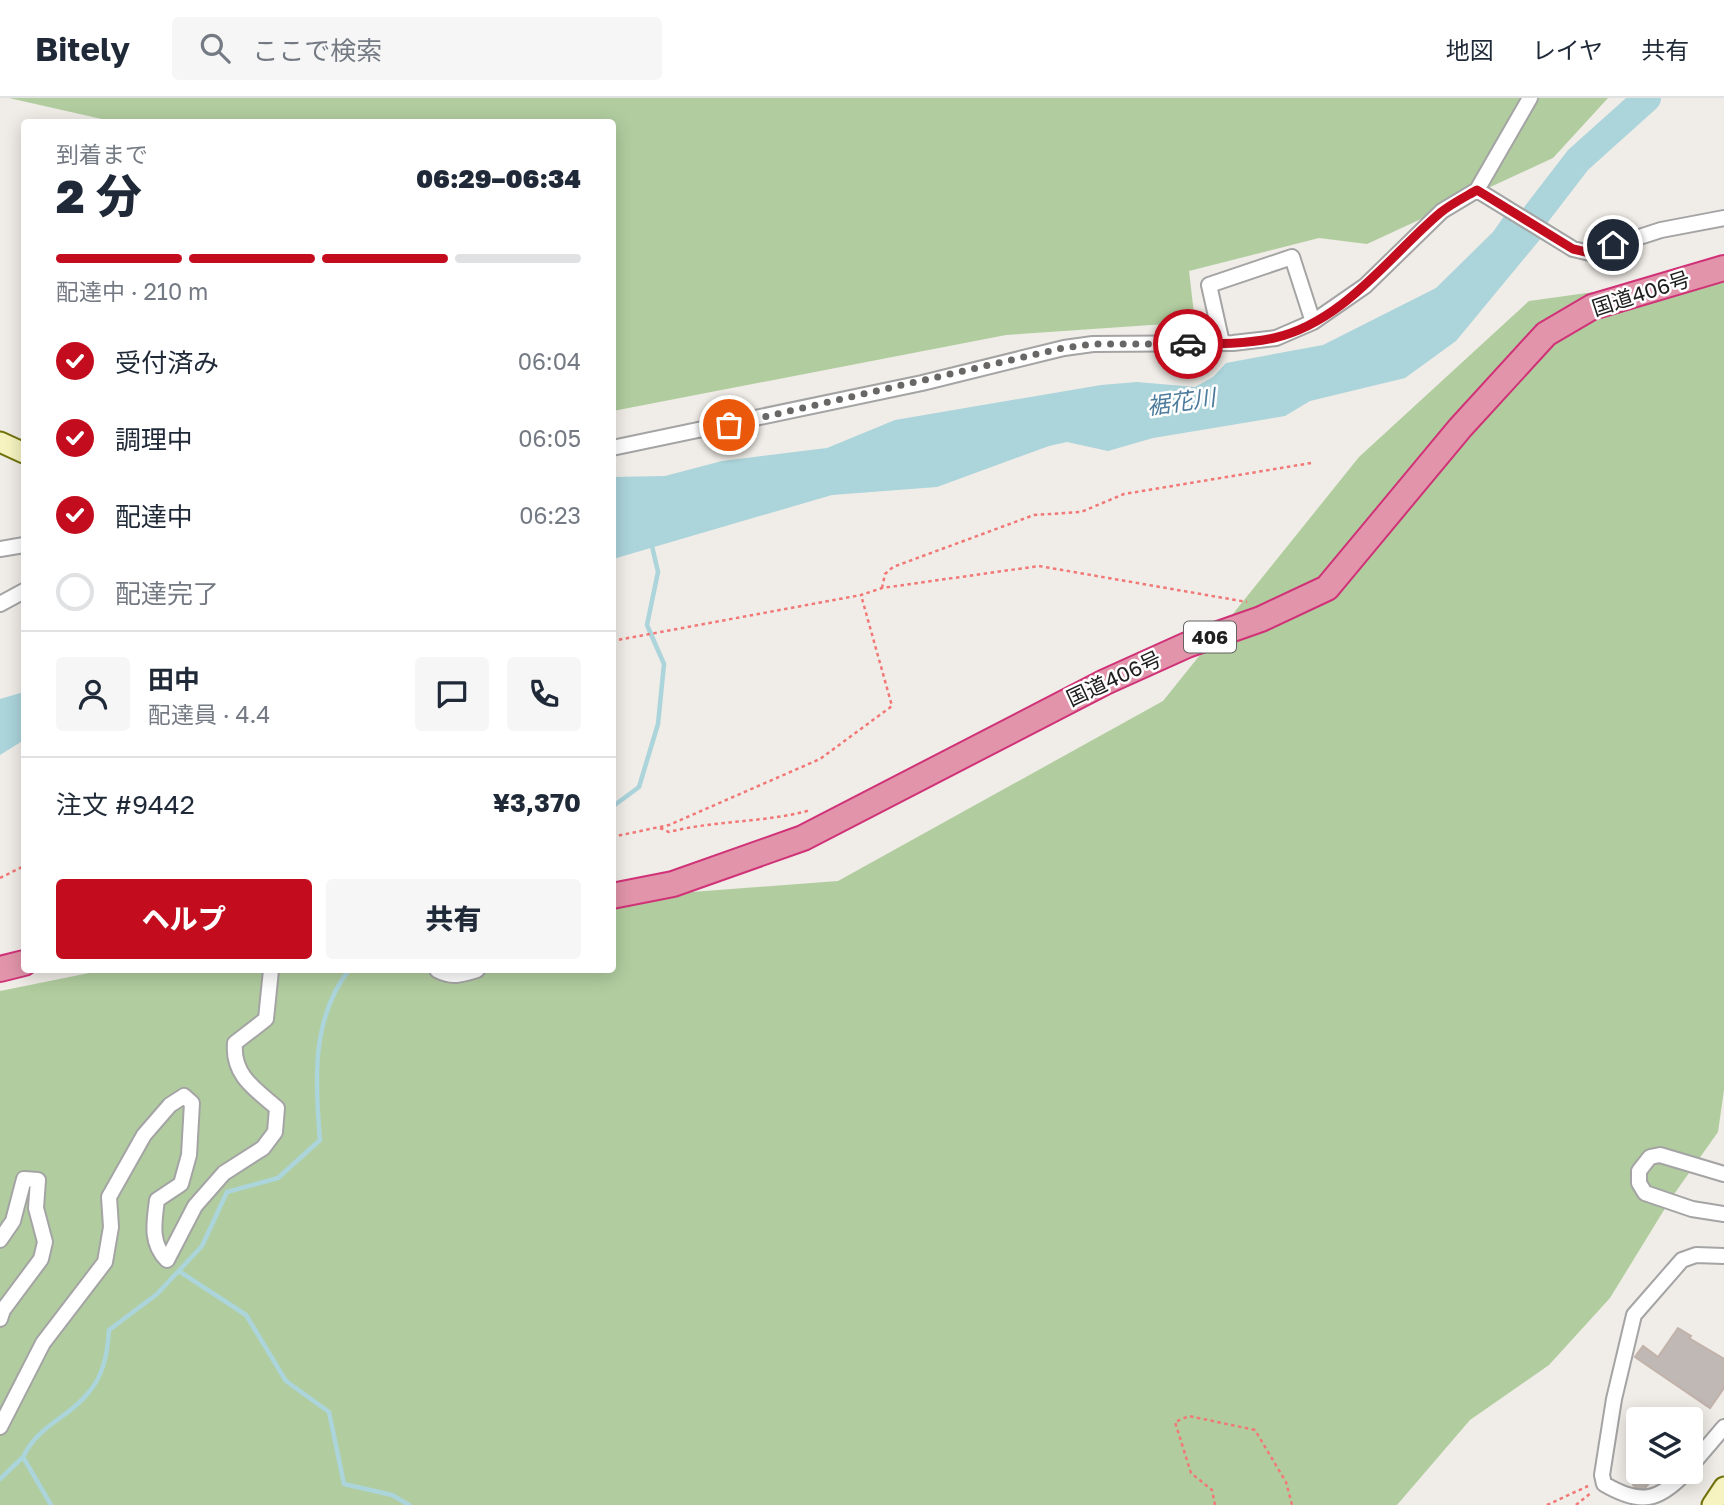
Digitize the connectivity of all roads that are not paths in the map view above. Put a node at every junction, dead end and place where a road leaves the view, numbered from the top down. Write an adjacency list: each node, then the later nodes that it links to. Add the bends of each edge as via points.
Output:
1 (1530, 98): 2 (street)
2 (1482, 193): 3 (street, via 1573,249 1590,253 1661,230); 5 (street, via 1442,211 1365,286)
3 (1724, 218)
4 (1724, 268): 14 (highway, 国道406号 / 406, via 1592,307 1545,334 1327,587 1105,682 803,838 673,884)
5 (1313, 322): 6 (street, via 1276,338); 6 (street, via 1292,257 1209,285)
6 (1222, 344): 8 (street, via 1063,348 922,383)
7 (0, 442): 9 (street)
8 (616, 447)
9 (21, 452)
10 (21, 546): 11 (street)
11 (0, 549)
12 (21, 594): 13 (street)
13 (0, 604)
14 (616, 895)
15 (21, 964): 16 (highway)
16 (0, 969)
17 (271, 973): 25 (street, via 266,1019 235,1043 234,1058 243,1079 277,1108 275,1132 263,1148 224,1174 195,1206 167,1260 156,1249 153,1225 157,1200 181,1184 189,1155 192,1103 184,1096 170,1105 144,1135 110,1197 105,1262 43,1343)
18 (443, 973): 19 (street)
19 (469, 973)
20 (1724, 1174): 21 (street, via 1660,1155 1650,1157 1639,1171 1645,1194)
21 (1724, 1214)
22 (0, 1240): 24 (street, via 13,1221 24,1179 38,1180 36,1208 45,1242 41,1259)
23 (1724, 1256): 28 (street, via 1696,1255 1682,1260 1634,1315 1611,1419 1604,1484 1620,1497 1647,1500)
24 (0, 1319)
25 (0, 1427)
26 (1724, 1427): 27 (street)
27 (1703, 1452)
28 (1675, 1484)
29 (1724, 1487): 30 (street)
30 (1712, 1505)

